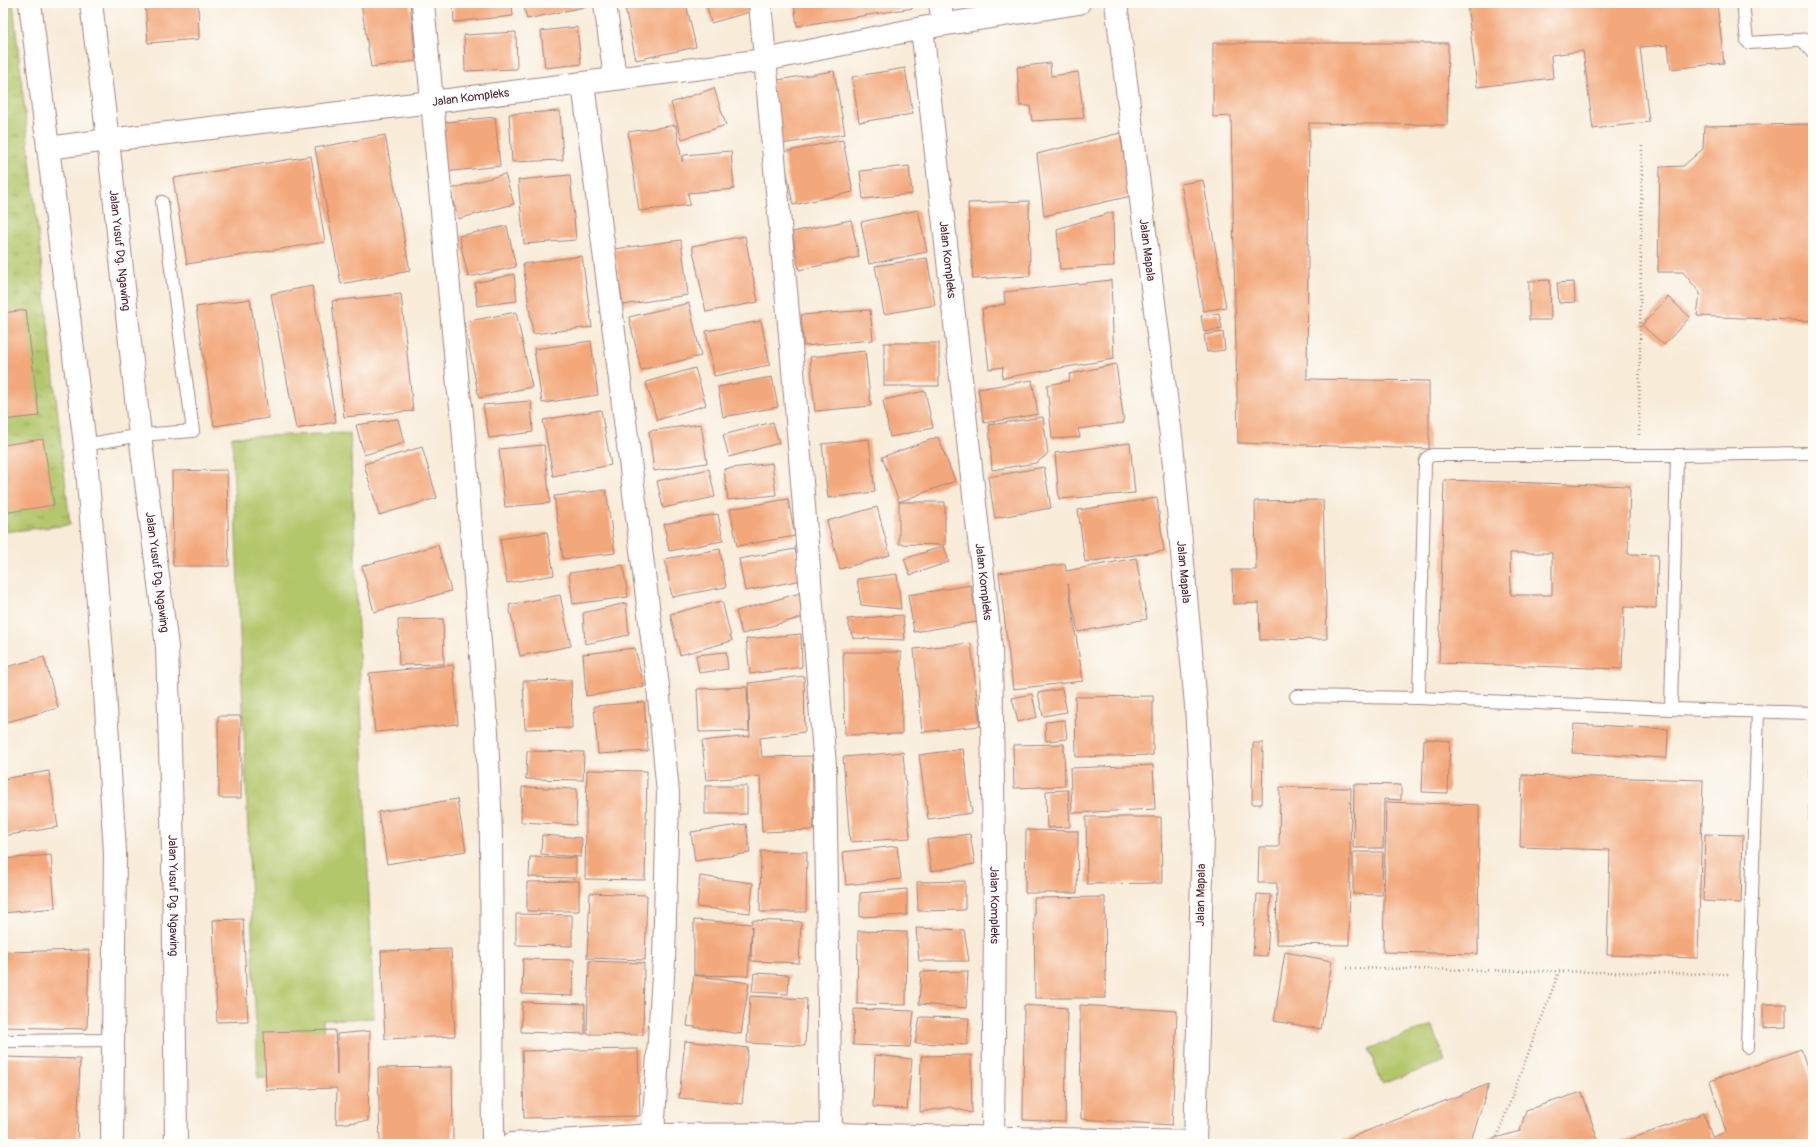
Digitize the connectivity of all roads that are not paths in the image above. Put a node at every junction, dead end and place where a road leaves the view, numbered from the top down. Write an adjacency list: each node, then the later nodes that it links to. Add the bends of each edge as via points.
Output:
1 (30, 3): 19 (street)
2 (91, 3): 18 (street, Jalan Yusuf Dg. Ngawing)
3 (423, 3): 17 (street, Jalan Kompleks)
4 (605, 3): 15 (street)
5 (760, 3): 14 (street)
6 (940, 3): 10 (street)
7 (1079, 3): 10 (street, Jalan Kompleks)
8 (1116, 3): 37 (street, Jalan Mapala, via 1172,444 1196,705 1203,834)
9 (1743, 3): 12 (lane, via 1749,44)
10 (943, 24): 11 (street, Jalan Kompleks)
11 (922, 28): 14 (street, Jalan Kompleks); 36 (street, Jalan Kompleks, via 991,647 995,920)
12 (1808, 39): 13 (lane)
13 (1813, 54)
14 (765, 60): 15 (street, Jalan Kompleks); 34 (street, via 825,766)
15 (615, 78): 16 (street, Jalan Kompleks)
16 (583, 83): 17 (street, Jalan Kompleks); 33 (street, via 658,686 668,793 664,960)
17 (432, 102): 18 (street); 40 (street, via 462,413 487,732)
18 (108, 140): 19 (street); 21 (street, Jalan Yusuf Dg. Ngawing)
19 (48, 148): 22 (street)
20 (162, 202): 21 (lane, via 193,431)
21 (140, 435): 22 (lane); 39 (street, Jalan Yusuf Dg. Ngawing, via 167,647 174,850)
22 (85, 445): 30 (street, via 115,852)
23 (1813, 453): 24 (lane)
24 (1677, 455): 26 (lane, via 1437,454 1427,458 1424,464); 27 (lane)
25 (1296, 696): 26 (lane)
26 (1419, 698): 27 (lane)
27 (1671, 709): 28 (lane)
28 (1758, 711): 29 (lane); 32 (lane)
29 (1813, 713)
30 (113, 1040): 31 (lane); 38 (street)
31 (3, 1041)
32 (1747, 1047)
33 (653, 1134): 35 (street); 41 (street)
34 (831, 1134): 35 (street); 36 (street)
35 (727, 1139)
36 (993, 1139): 37 (street)
37 (1195, 1143)
38 (112, 1144)
39 (176, 1144)
40 (493, 1144)
41 (512, 1144)

